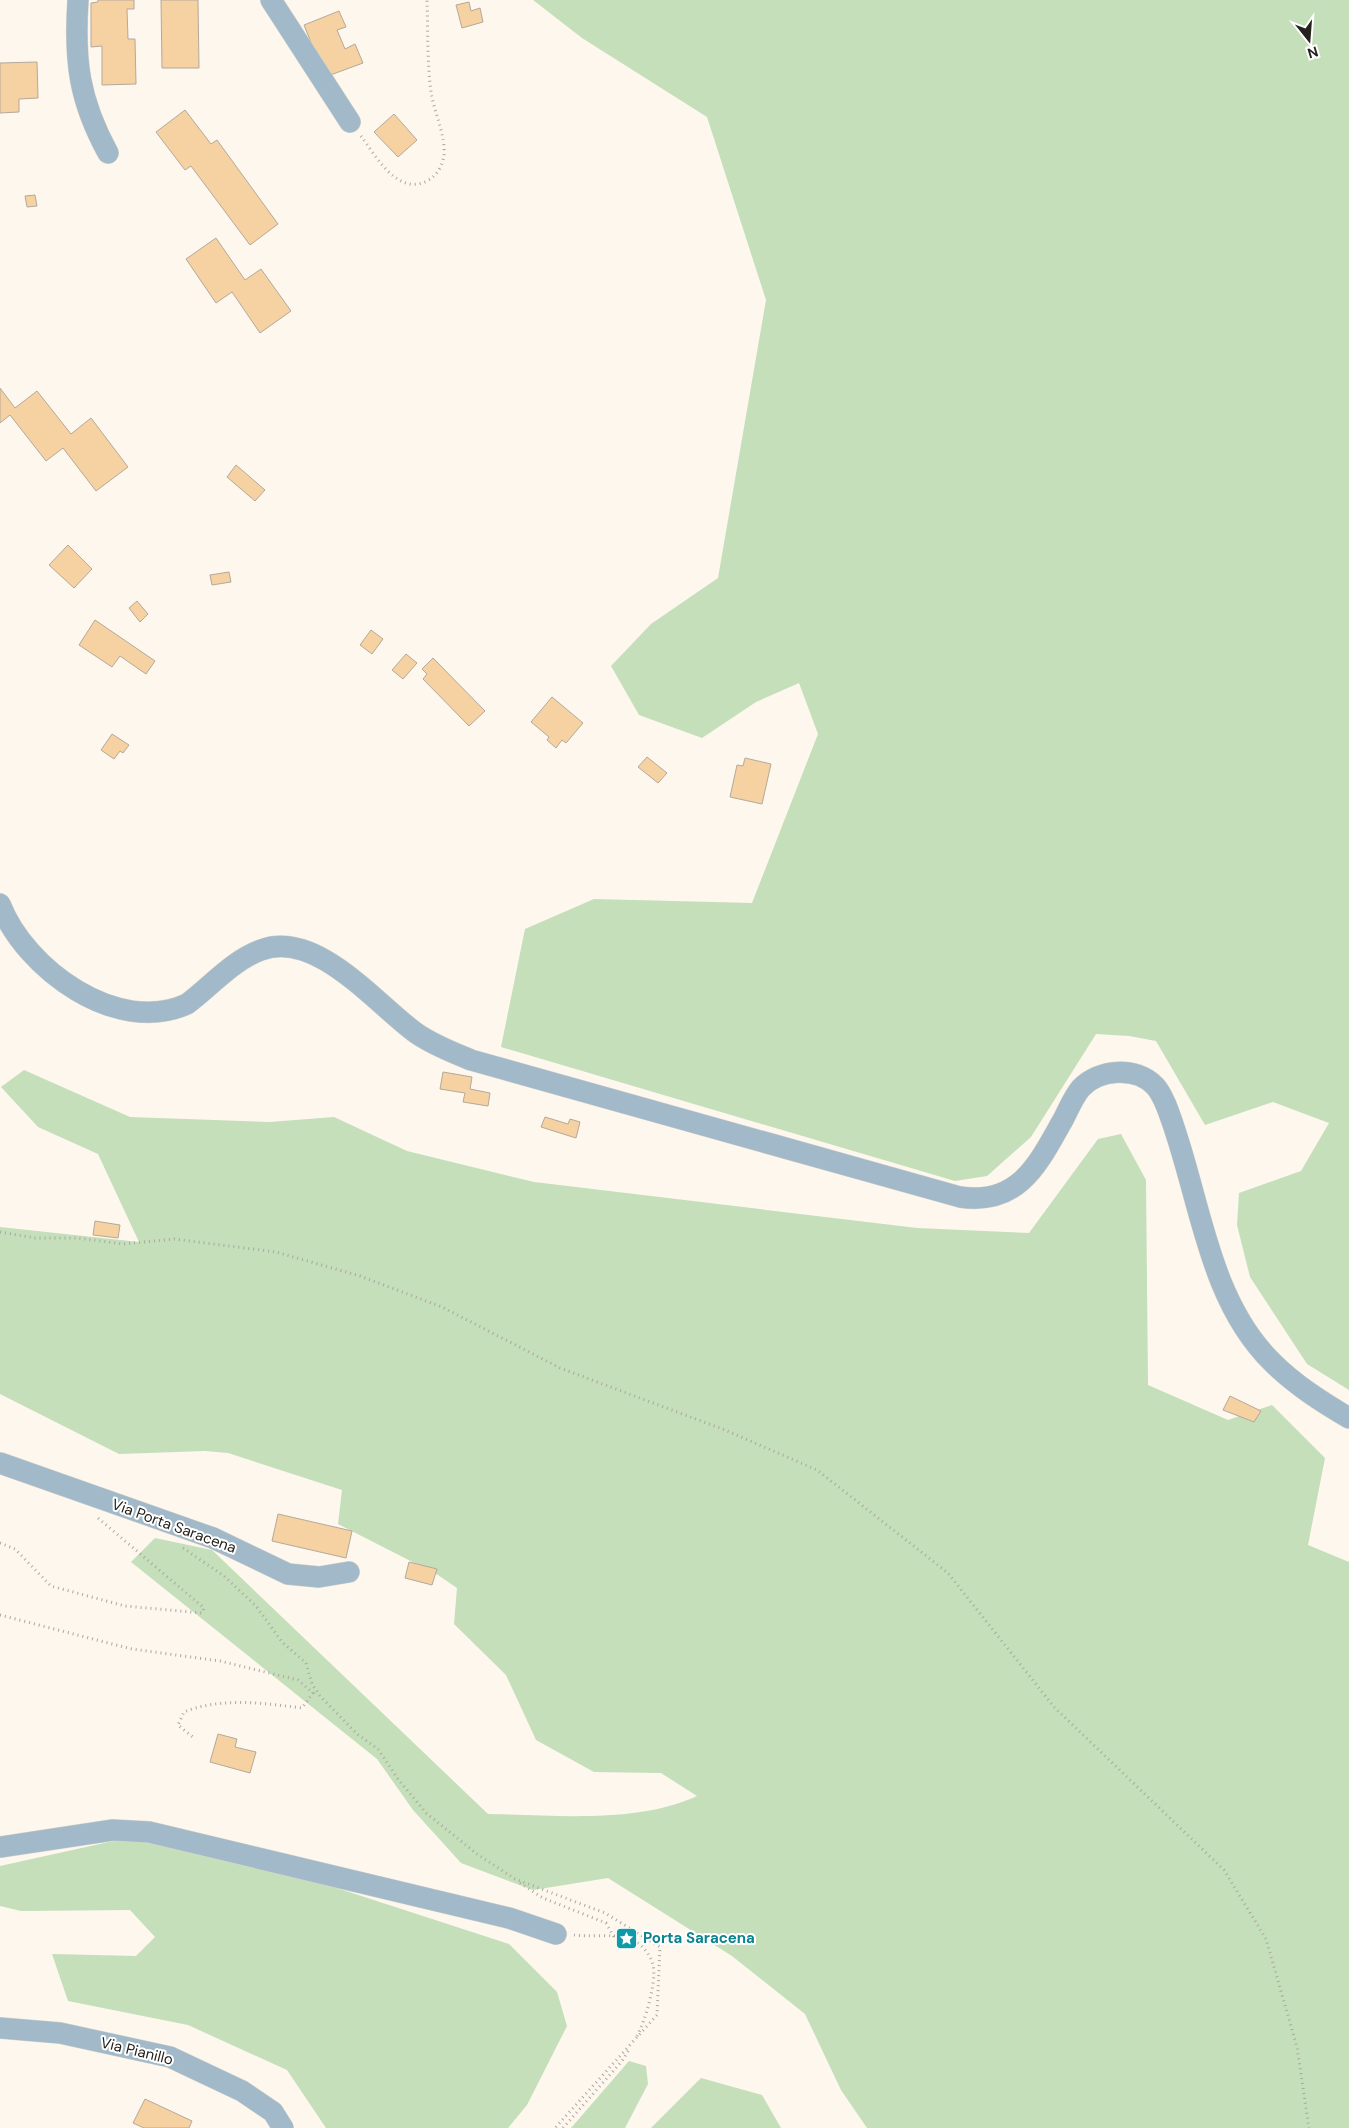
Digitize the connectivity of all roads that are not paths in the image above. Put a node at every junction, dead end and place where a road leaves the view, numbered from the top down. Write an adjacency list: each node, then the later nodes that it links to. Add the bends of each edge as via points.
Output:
1 (78, 0): 4 (street, via 76,25 80,81 88,113)
2 (271, 0): 3 (street)
3 (350, 122)
4 (108, 153)
5 (0, 904): 6 (street, via 15,935 44,968 77,990 112,1005 146,1012 171,1010 187,1004 253,953 274,947 301,949 345,974 422,1037 466,1058 960,1197 997,1196 1022,1181 1039,1162 1078,1092 1094,1078 1112,1073 1143,1078 1159,1091 1169,1113 1224,1290 1239,1320 1262,1352 1281,1370)
6 (1349, 1418)
7 (0, 1463): 8 (street, Via Porta Saracena, via 213,1538 288,1574 319,1577)
8 (349, 1572)
9 (0, 1847): 10 (street, via 113,1830 149,1832 509,1918)
10 (556, 1934)
11 (0, 2028): 12 (street, Via Pianillo, via 60,2033 170,2057 242,2091 273,2112)
12 (283, 2128)

